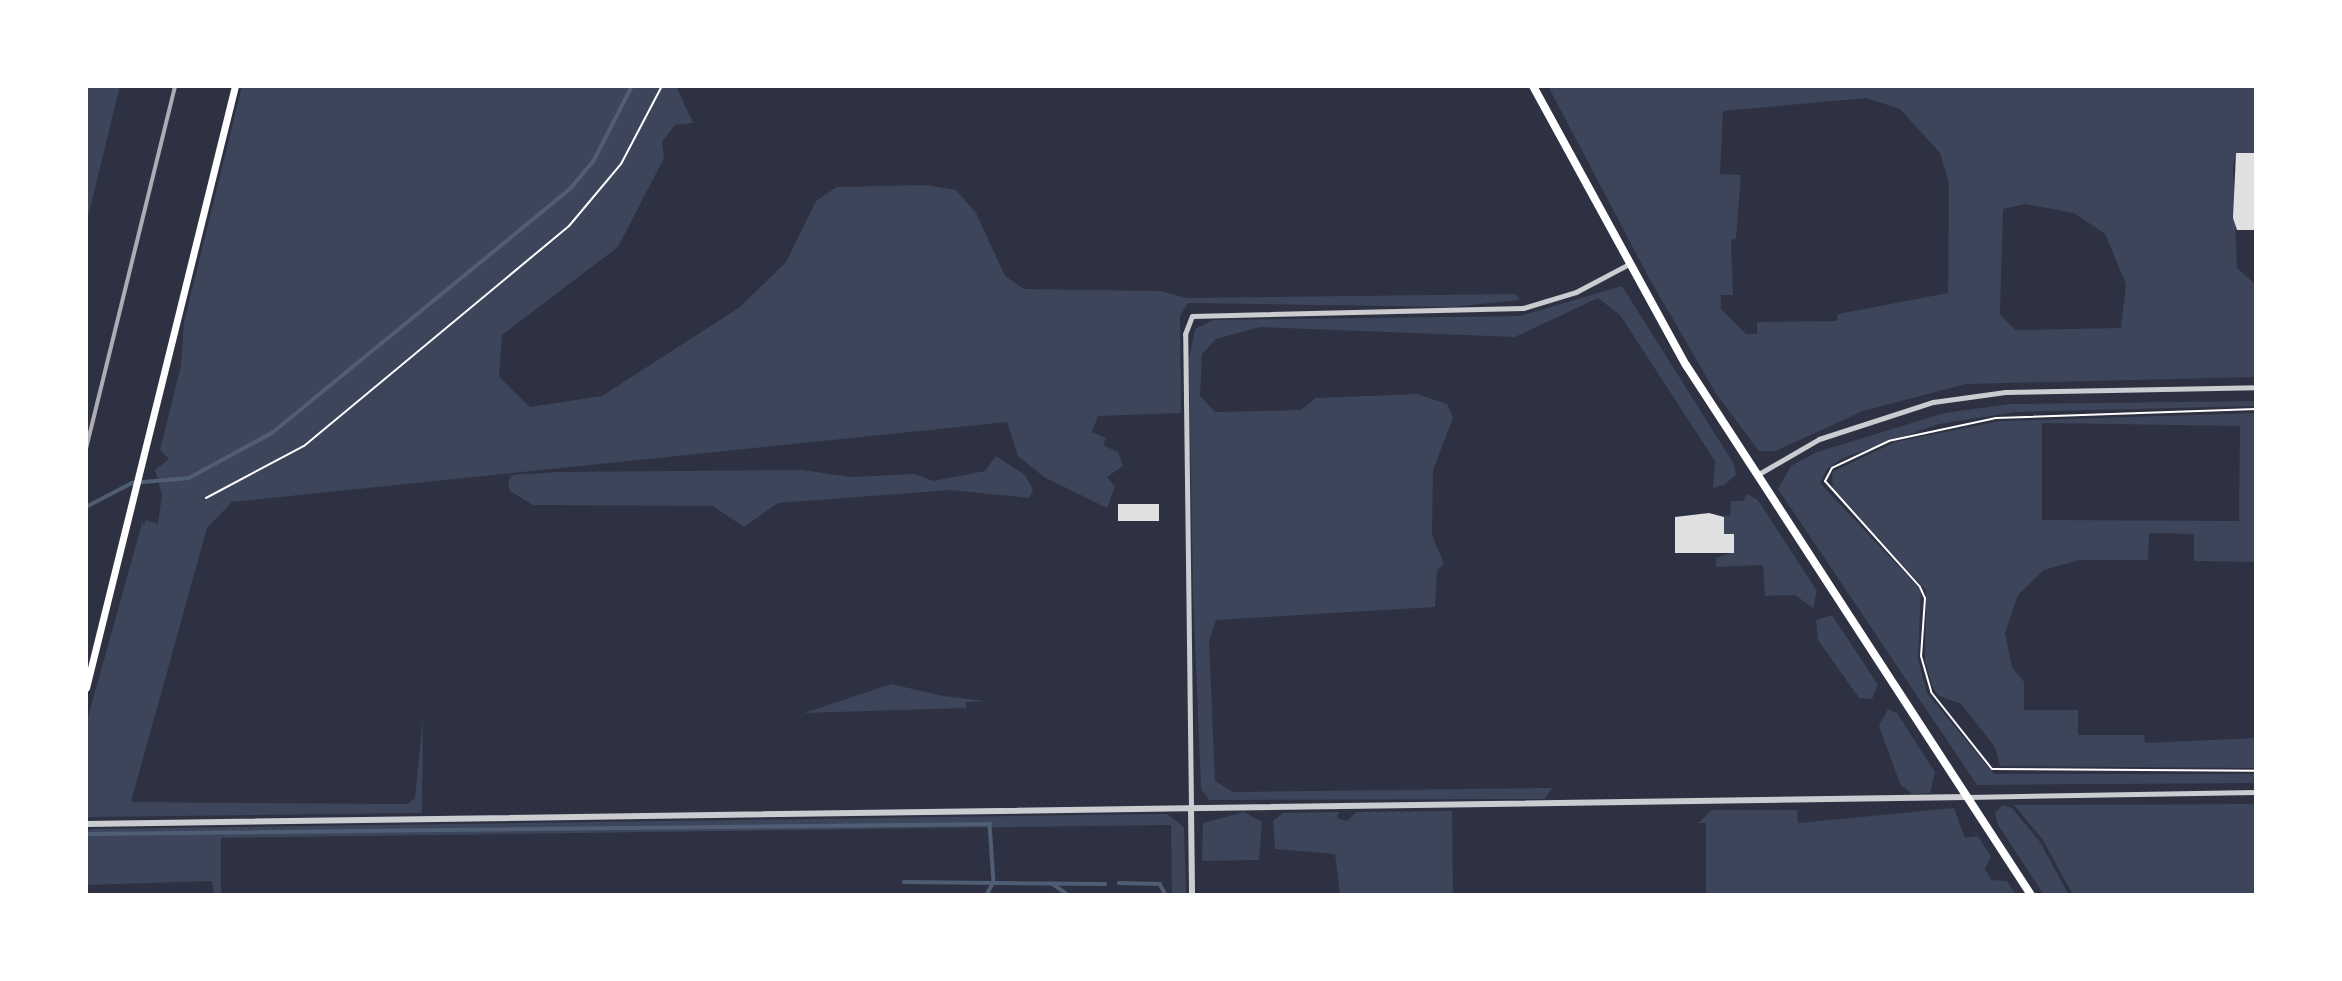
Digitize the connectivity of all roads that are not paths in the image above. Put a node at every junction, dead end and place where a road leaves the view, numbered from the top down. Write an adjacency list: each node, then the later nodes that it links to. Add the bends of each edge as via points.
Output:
1 (235, 86): 6 (main road)
2 (1533, 86): 3 (main road)
3 (1627, 265): 5 (main road); 9 (street, via 1576,292 1523,308 1192,316 1185,334)
4 (2256, 387): 5 (street, via 2005,392 1933,402 1840,431)
5 (1757, 475): 8 (main road)
6 (86, 688)
7 (2256, 792): 8 (street)
8 (1966, 797): 9 (street); 12 (main road)
9 (1191, 808): 10 (street); 11 (street)
10 (86, 824)
11 (1192, 895)
12 (2031, 895)

